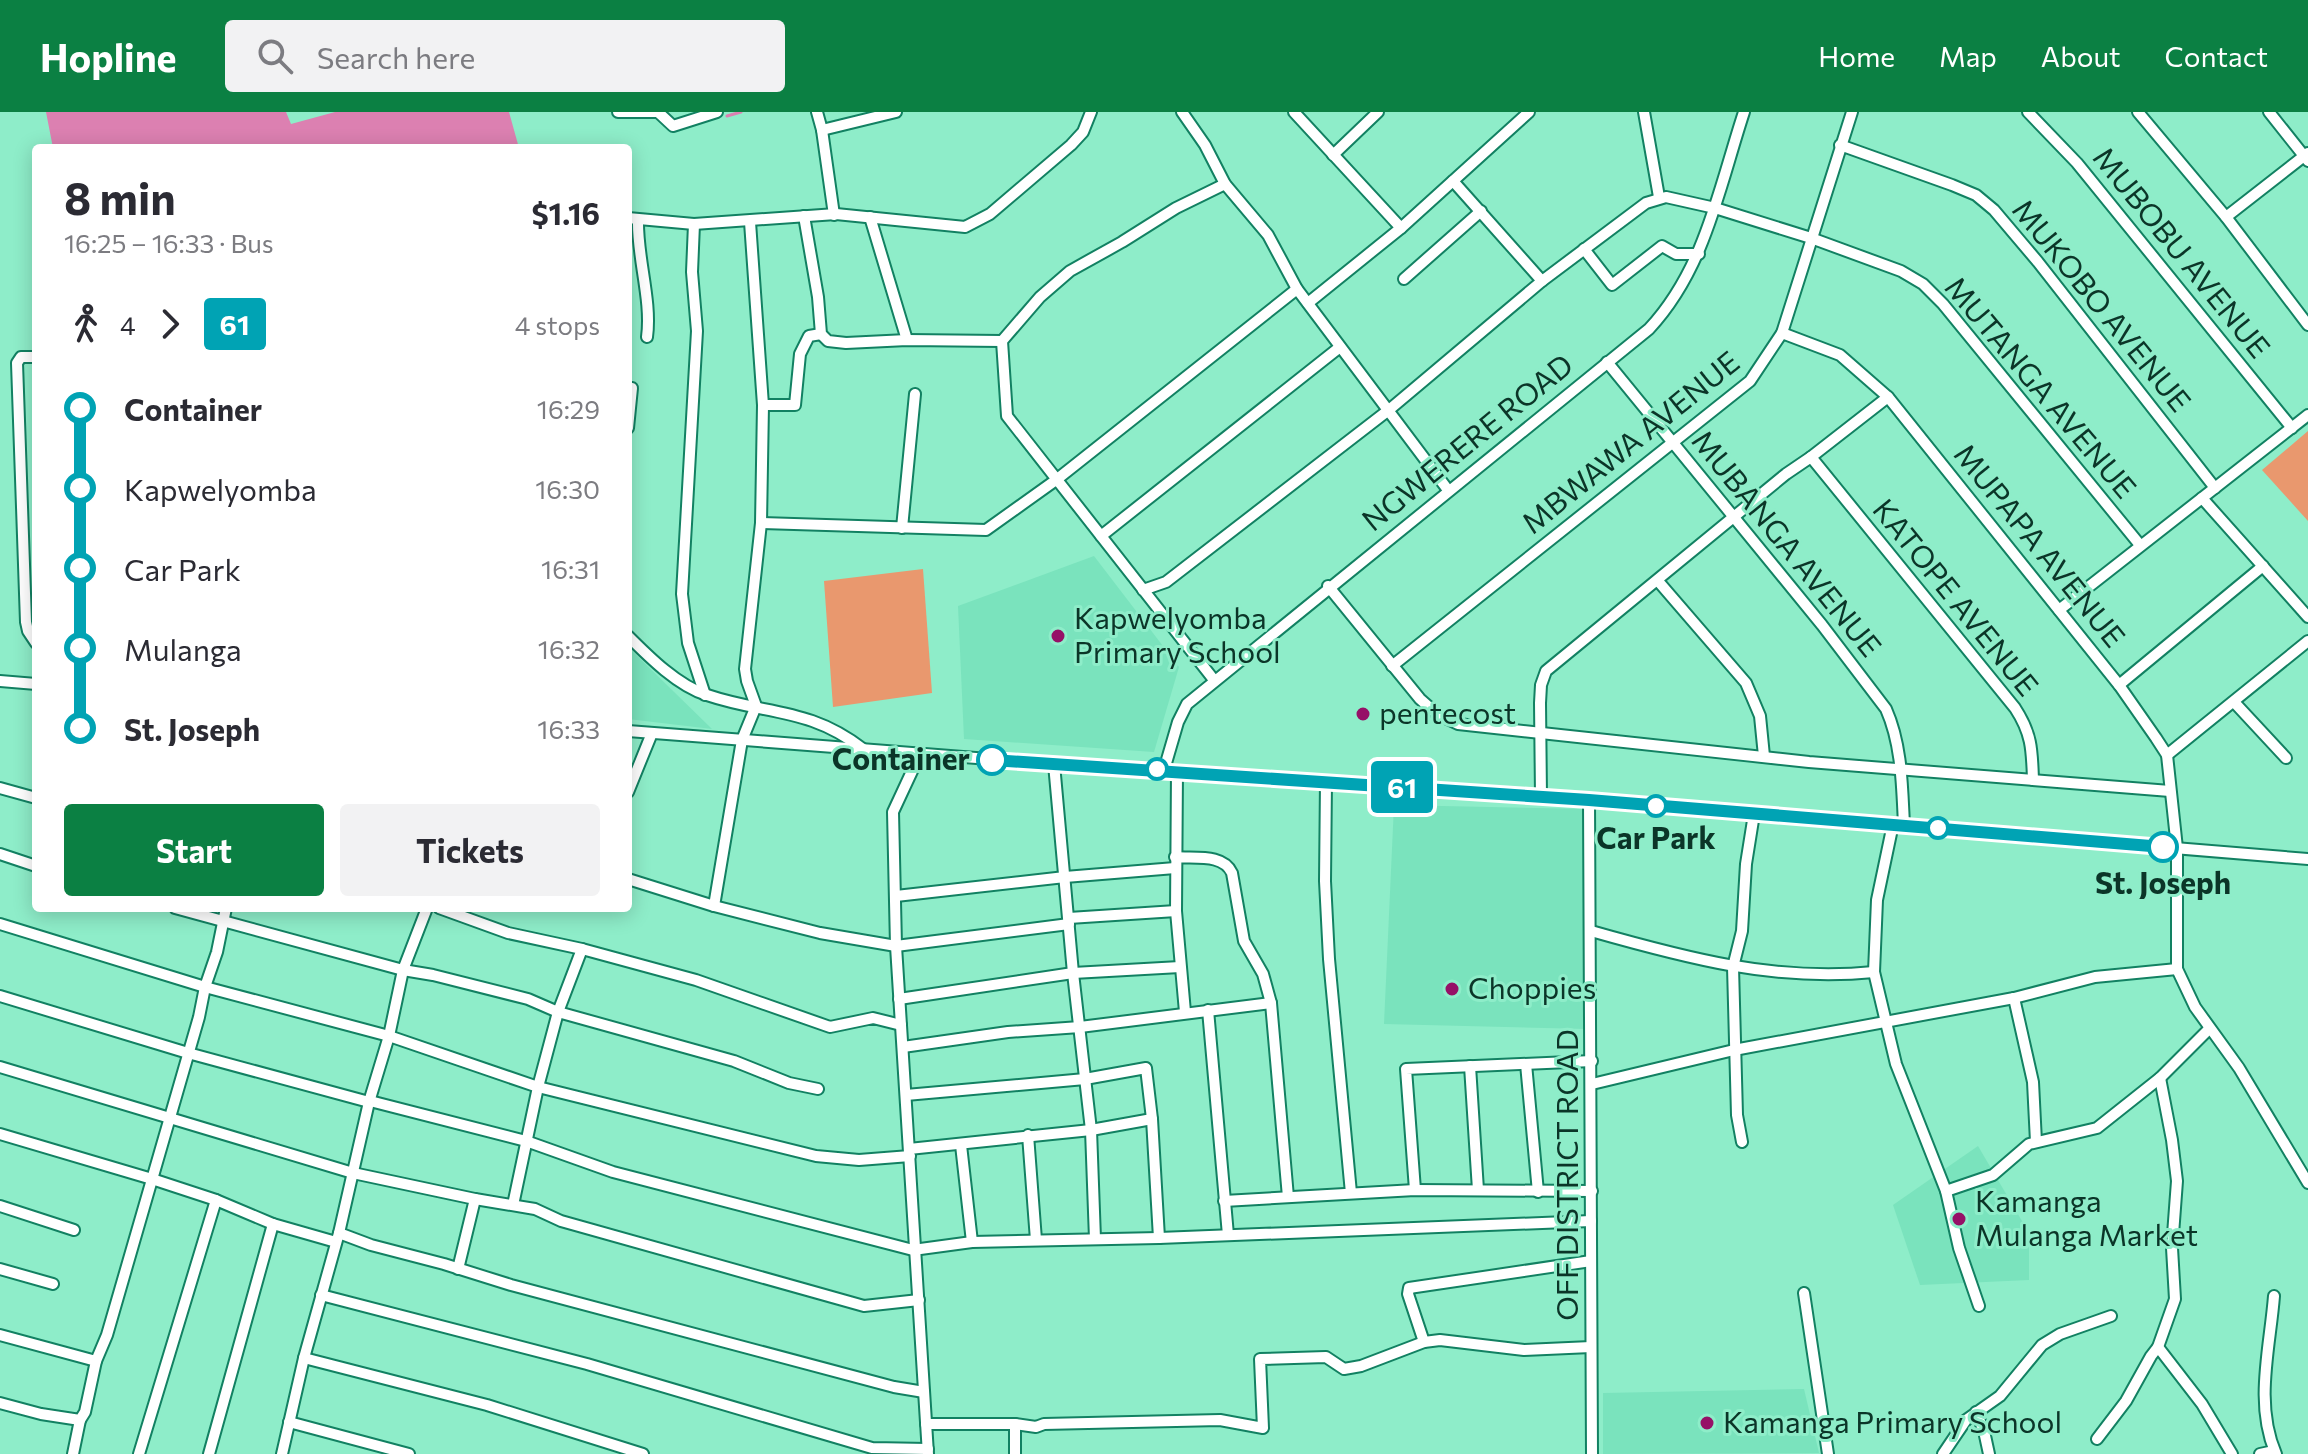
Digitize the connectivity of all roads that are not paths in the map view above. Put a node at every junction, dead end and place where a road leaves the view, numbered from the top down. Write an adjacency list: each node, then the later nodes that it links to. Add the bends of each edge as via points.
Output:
1 (618, 112): 2 (street, via 658,112 673,126)
2 (717, 112)
3 (817, 112): 16 (street)
4 (896, 112): 16 (street)
5 (1091, 112): 27 (street, via 1071,145 975,224 957,228)
6 (1182, 112): 21 (street)
7 (1294, 112): 18 (street)
8 (1378, 112): 18 (street)
9 (1529, 112): 20 (street)
10 (1644, 112): 22 (street)
11 (1744, 112): 23 (street, NGWERERE ROAD)
12 (1852, 112): 17 (street, MBWAWA AVENUE)
13 (2028, 112): 54 (street, MUBOBU AVENUE, via 2077,163)
14 (2138, 112): 28 (street)
15 (2269, 112): 19 (street)
16 (822, 130): 25 (street)
17 (1840, 145): 33 (street, MBWAWA AVENUE); 58 (street, MUKOBO AVENUE, via 1976,195 1994,210)
18 (1333, 155): 32 (street)
19 (2307, 156): 28 (street)
20 (1453, 181): 24 (street); 32 (street)
21 (1225, 184): 38 (street, via 1268,235); 45 (street, via 1070,271)
22 (1659, 197): 23 (street, MUTANGA AVENUE); 34 (street)
23 (1715, 208): 33 (street, MUTANGA AVENUE); 35 (street, NGWERERE ROAD)
24 (1481, 211): 36 (street); 37 (street)
25 (834, 215): 26 (street); 27 (street)
26 (804, 216): 30 (street); 42 (street)
27 (870, 217): 44 (street)
28 (2226, 217): 40 (street)
29 (633, 219): 31 (street); 43 (street)
30 (750, 222): 31 (street); 51 (street)
31 (694, 224): 82 (street, via 697,331 682,594 688,643)
32 (1401, 228): 39 (street)
33 (1811, 238): 41 (street, MBWAWA AVENUE); 65 (street, MUTANGA AVENUE, via 1923,284)
34 (1584, 249): 35 (street, via 1612,285 1662,246 1676,254); 37 (street)
35 (1699, 254): 48 (street, NGWERERE ROAD, via 1666,311)
36 (1404, 279)
37 (1542, 281): 52 (street)
38 (1297, 289): 39 (street); 57 (street)
39 (1308, 303): 46 (street)
40 (2308, 325)
41 (1782, 333): 50 (street, MUPAPA AVENUE, via 1840,355); 55 (street, MBWAWA AVENUE, via 1750,381)
42 (821, 334): 44 (street, via 828,341 846,343); 51 (street, via 809,336 802,346 795,405)
43 (647, 337)
44 (907, 340): 45 (street)
45 (1002, 341): 57 (street, via 1007,416)
46 (1340, 347): 52 (street); 64 (street)
47 (32, 357): 74 (street, via 21,357 17,363 26,622)
48 (1607, 362): 55 (street, MUBANGA AVENUE); 59 (street, NGWERERE ROAD)
49 (915, 394): 63 (street)
50 (1888, 397): 56 (street); 72 (street, MUPAPA AVENUE)
51 (763, 405): 62 (street)
52 (1390, 409): 59 (street); 68 (street)
53 (2308, 415): 54 (street)
54 (2292, 428): 58 (street)
55 (1674, 443): 61 (street, MUBANGA AVENUE); 77 (street, MBWAWA AVENUE)
56 (1811, 457): 61 (street); 98 (street, KATOPE AVENUE, via 2015,708 2031,743)
57 (1056, 480): 63 (street, via 986,530); 64 (street)
58 (2215, 488): 60 (street)
59 (1448, 490): 69 (street, NGWERERE ROAD)
60 (2202, 498): 65 (street); 66 (street)
61 (1734, 517): 67 (street); 95 (street, MUBANGA AVENUE, via 1876,693 1893,724)
62 (761, 523): 63 (street); 84 (street, via 745,669)
63 (902, 528)
64 (1101, 536): 70 (street)
65 (2140, 545): 72 (street)
66 (2263, 566): 73 (street); 81 (street)
67 (1658, 581): 87 (street, via 1546,671 1541,685); 92 (street, via 1746,683 1760,716)
68 (1166, 582): 70 (street); 71 (street)
69 (1328, 586): 77 (street); 78 (street, NGWERERE ROAD)
70 (1143, 590): 71 (street)
71 (1156, 606): 78 (street)
72 (2059, 610): 81 (street, MUPAPA AVENUE)
73 (2308, 617)
74 (32, 637)
75 (632, 639): 82 (street)
76 (2308, 641): 83 (street)
77 (1392, 666): 87 (street, via 1437,714 1458,724)
78 (1214, 680): 96 (street, NGWERERE ROAD, via 1187,704)
79 (0, 681): 80 (street)
80 (32, 684)
81 (2119, 685): 91 (street, MUPAPA AVENUE)
82 (705, 695): 84 (street)
83 (2234, 702): 91 (street); 93 (street)
84 (756, 706): 88 (street); 89 (street, via 833,728)
85 (632, 731): 86 (street)
86 (652, 733): 88 (street); 100 (street)
87 (1542, 734): 92 (street); 103 (street)
88 (742, 740): 89 (street); 116 (street)
89 (864, 750): 90 (street)
90 (920, 754): 94 (street); 115 (street, via 893,812)
91 (2167, 755): 102 (street, MUPAPA AVENUE)
92 (1764, 756): 95 (street)
93 (2286, 758)
94 (1054, 764): 96 (street); 113 (street)
95 (1901, 769): 98 (street); 107 (street, MUBANGA AVENUE)
96 (1164, 770): 97 (street)
97 (1177, 771): 99 (street); 111 (street)
98 (2033, 780): 102 (street)
99 (1326, 781): 103 (street); 180 (street, via 1329,959)
100 (632, 782)
101 (0, 788): 104 (street)
102 (2170, 791): 108 (street, MUPAPA AVENUE)
103 (1541, 796): 105 (street)
104 (32, 797)
105 (1589, 800): 106 (street); 125 (street, OFF DISTRICT ROAD)
106 (1754, 814): 107 (street); 129 (street, via 1742,931)
107 (1898, 825): 108 (street); 132 (street, MUBANGA AVENUE, via 1877,900)
108 (2177, 848): 110 (street); 130 (street, MUPAPA AVENUE)
109 (0, 854): 112 (street)
110 (2308, 859)
111 (1175, 863): 113 (street); 117 (street); 138 (street, via 1222,860 1228,865 1244,941 1263,974)
112 (32, 865)
113 (1065, 877): 115 (street); 122 (street)
114 (632, 880): 116 (street)
115 (896, 896): 126 (street)
116 (714, 906): 126 (street, via 848,940)
117 (1176, 911): 122 (street); 128 (street)
118 (188, 912): 123 (street)
119 (225, 912): 123 (street)
120 (425, 912): 131 (street)
121 (450, 912): 127 (street, via 508,933)
122 (1069, 921): 126 (street); 133 (street)
123 (222, 922): 131 (street); 134 (street)
124 (0, 924): 134 (street)
125 (1591, 931): 129 (street); 150 (street, OFF DISTRICT ROAD)
126 (896, 946): 137 (street)
127 (582, 949): 140 (street); 143 (street, via 696,980 830,1027 873,1018)
128 (1180, 967): 133 (street); 141 (street)
129 (1733, 967): 132 (street, via 1794,975); 148 (street)
130 (2177, 969): 136 (street, via 2095,977); 145 (street)
131 (403, 970): 140 (street, via 528,999); 146 (street)
132 (1874, 972): 142 (street, MUBANGA AVENUE)
133 (1073, 973): 137 (street); 144 (street)
134 (205, 987): 146 (street); 149 (street)
135 (0, 996): 149 (street)
136 (2014, 998): 142 (street); 168 (street, via 2033,1082)
137 (899, 999): 143 (street)
138 (1271, 1003): 139 (street); 181 (street)
139 (1208, 1010): 141 (street); 184 (street)
140 (558, 1012): 157 (street); 158 (street)
141 (1185, 1012): 144 (street)
142 (1887, 1021): 148 (street); 178 (street, MUBANGA AVENUE, via 1905,1091)
143 (901, 1025): 147 (street)
144 (1080, 1027): 147 (street); 155 (street)
145 (2209, 1029): 154 (street); 171 (street)
146 (389, 1036): 157 (street); 160 (street)
147 (903, 1047): 159 (street)
148 (1734, 1050): 156 (street); 167 (street)
149 (188, 1053): 160 (street); 161 (street)
150 (1592, 1061): 151 (street); 156 (street, OFF DISTRICT ROAD)
151 (1526, 1064): 152 (street); 179 (street)
152 (1470, 1066): 175 (street, via 1406,1069); 176 (street)
153 (0, 1067): 161 (street)
154 (2160, 1078): 168 (street, via 2097,1128); 210 (street, via 2177,1199 2172,1248 2175,1299)
155 (1085, 1079): 159 (street); 162 (street, via 1146,1068); 163 (street)
156 (1592, 1084): 177 (street, OFF DISTRICT ROAD)
157 (538, 1087): 166 (street); 170 (street, via 816,1156 859,1160)
158 (818, 1089)
159 (906, 1095): 170 (street)
160 (370, 1101): 166 (street); 172 (street)
161 (170, 1118): 172 (street); 173 (street)
162 (1152, 1119): 163 (street); 192 (street)
163 (1091, 1130): 165 (street); 193 (street)
164 (0, 1134): 173 (street)
165 (1028, 1135): 169 (street); 194 (street)
166 (526, 1141): 185 (street); 196 (street, via 613,1172)
167 (1742, 1142)
168 (2036, 1142): 178 (street, via 2020,1149 1993,1175)
169 (961, 1145): 170 (street); 195 (street)
170 (910, 1152): 196 (street)
171 (2304, 1170): 174 (street)
172 (353, 1173): 182 (street); 191 (street)
173 (152, 1179): 183 (street); 212 (street)
174 (2308, 1183)
175 (1415, 1190): 176 (street); 180 (street)
176 (1478, 1190): 179 (street)
177 (1592, 1191): 179 (street); 187 (street, OFF DISTRICT ROAD)
178 (1946, 1191): 205 (street, MUBANGA AVENUE)
179 (1538, 1192)
180 (1351, 1193): 181 (street)
181 (1288, 1197): 184 (street)
182 (475, 1199): 185 (street); 199 (street)
183 (216, 1200): 188 (street); 224 (street)
184 (1224, 1201): 190 (street)
185 (513, 1205): 204 (street, via 864,1306)
186 (0, 1206): 189 (street)
187 (1591, 1221): 190 (street); 197 (street, OFF DISTRICT ROAD)
188 (273, 1224): 191 (street); 225 (street)
189 (74, 1230)
190 (1228, 1235): 192 (street)
191 (337, 1238): 199 (street); 202 (street)
192 (1159, 1238): 193 (street)
193 (1095, 1239): 194 (street)
194 (1036, 1240): 195 (street)
195 (972, 1242): 196 (street)
196 (913, 1250): 204 (street)
197 (1591, 1261): 208 (street, via 1409,1288); 209 (street, OFF DISTRICT ROAD)
198 (0, 1269): 200 (street)
199 (458, 1269): 213 (street)
200 (53, 1284)
201 (1804, 1293): 231 (street)
202 (321, 1295): 211 (street); 221 (street, via 587,1364 872,1448)
203 (2274, 1296): 222 (street, via 2264,1395)
204 (919, 1300): 213 (street)
205 (1979, 1306)
206 (2111, 1316): 215 (street, via 2050,1339 2000,1396)
207 (0, 1335): 212 (street)
208 (1424, 1342): 209 (street, via 1524,1350); 219 (street, via 1344,1369 1326,1357 1260,1359 1263,1428 1220,1420)
209 (1591, 1347): 230 (street, OFF DISTRICT ROAD)
210 (2158, 1347): 220 (street); 234 (street)
211 (304, 1358): 217 (street); 228 (street, via 487,1405)
212 (96, 1361): 216 (street)
213 (924, 1392): 218 (street)
214 (0, 1403): 216 (street)
215 (1976, 1412): 232 (street); 233 (street)
216 (80, 1420): 223 (street)
217 (289, 1422): 226 (street); 227 (street)
218 (926, 1424): 219 (street); 221 (street)
219 (1015, 1424): 229 (street)
220 (2097, 1439)
221 (928, 1451)
222 (2275, 1452): 235 (street)
223 (73, 1454)
224 (139, 1454)
225 (209, 1454)
226 (282, 1454)
227 (409, 1454)
228 (643, 1454)
229 (1015, 1454)
230 (1592, 1454)
231 (1828, 1454)
232 (1943, 1454)
233 (1989, 1454)
234 (2232, 1454)
235 (2260, 1454)

